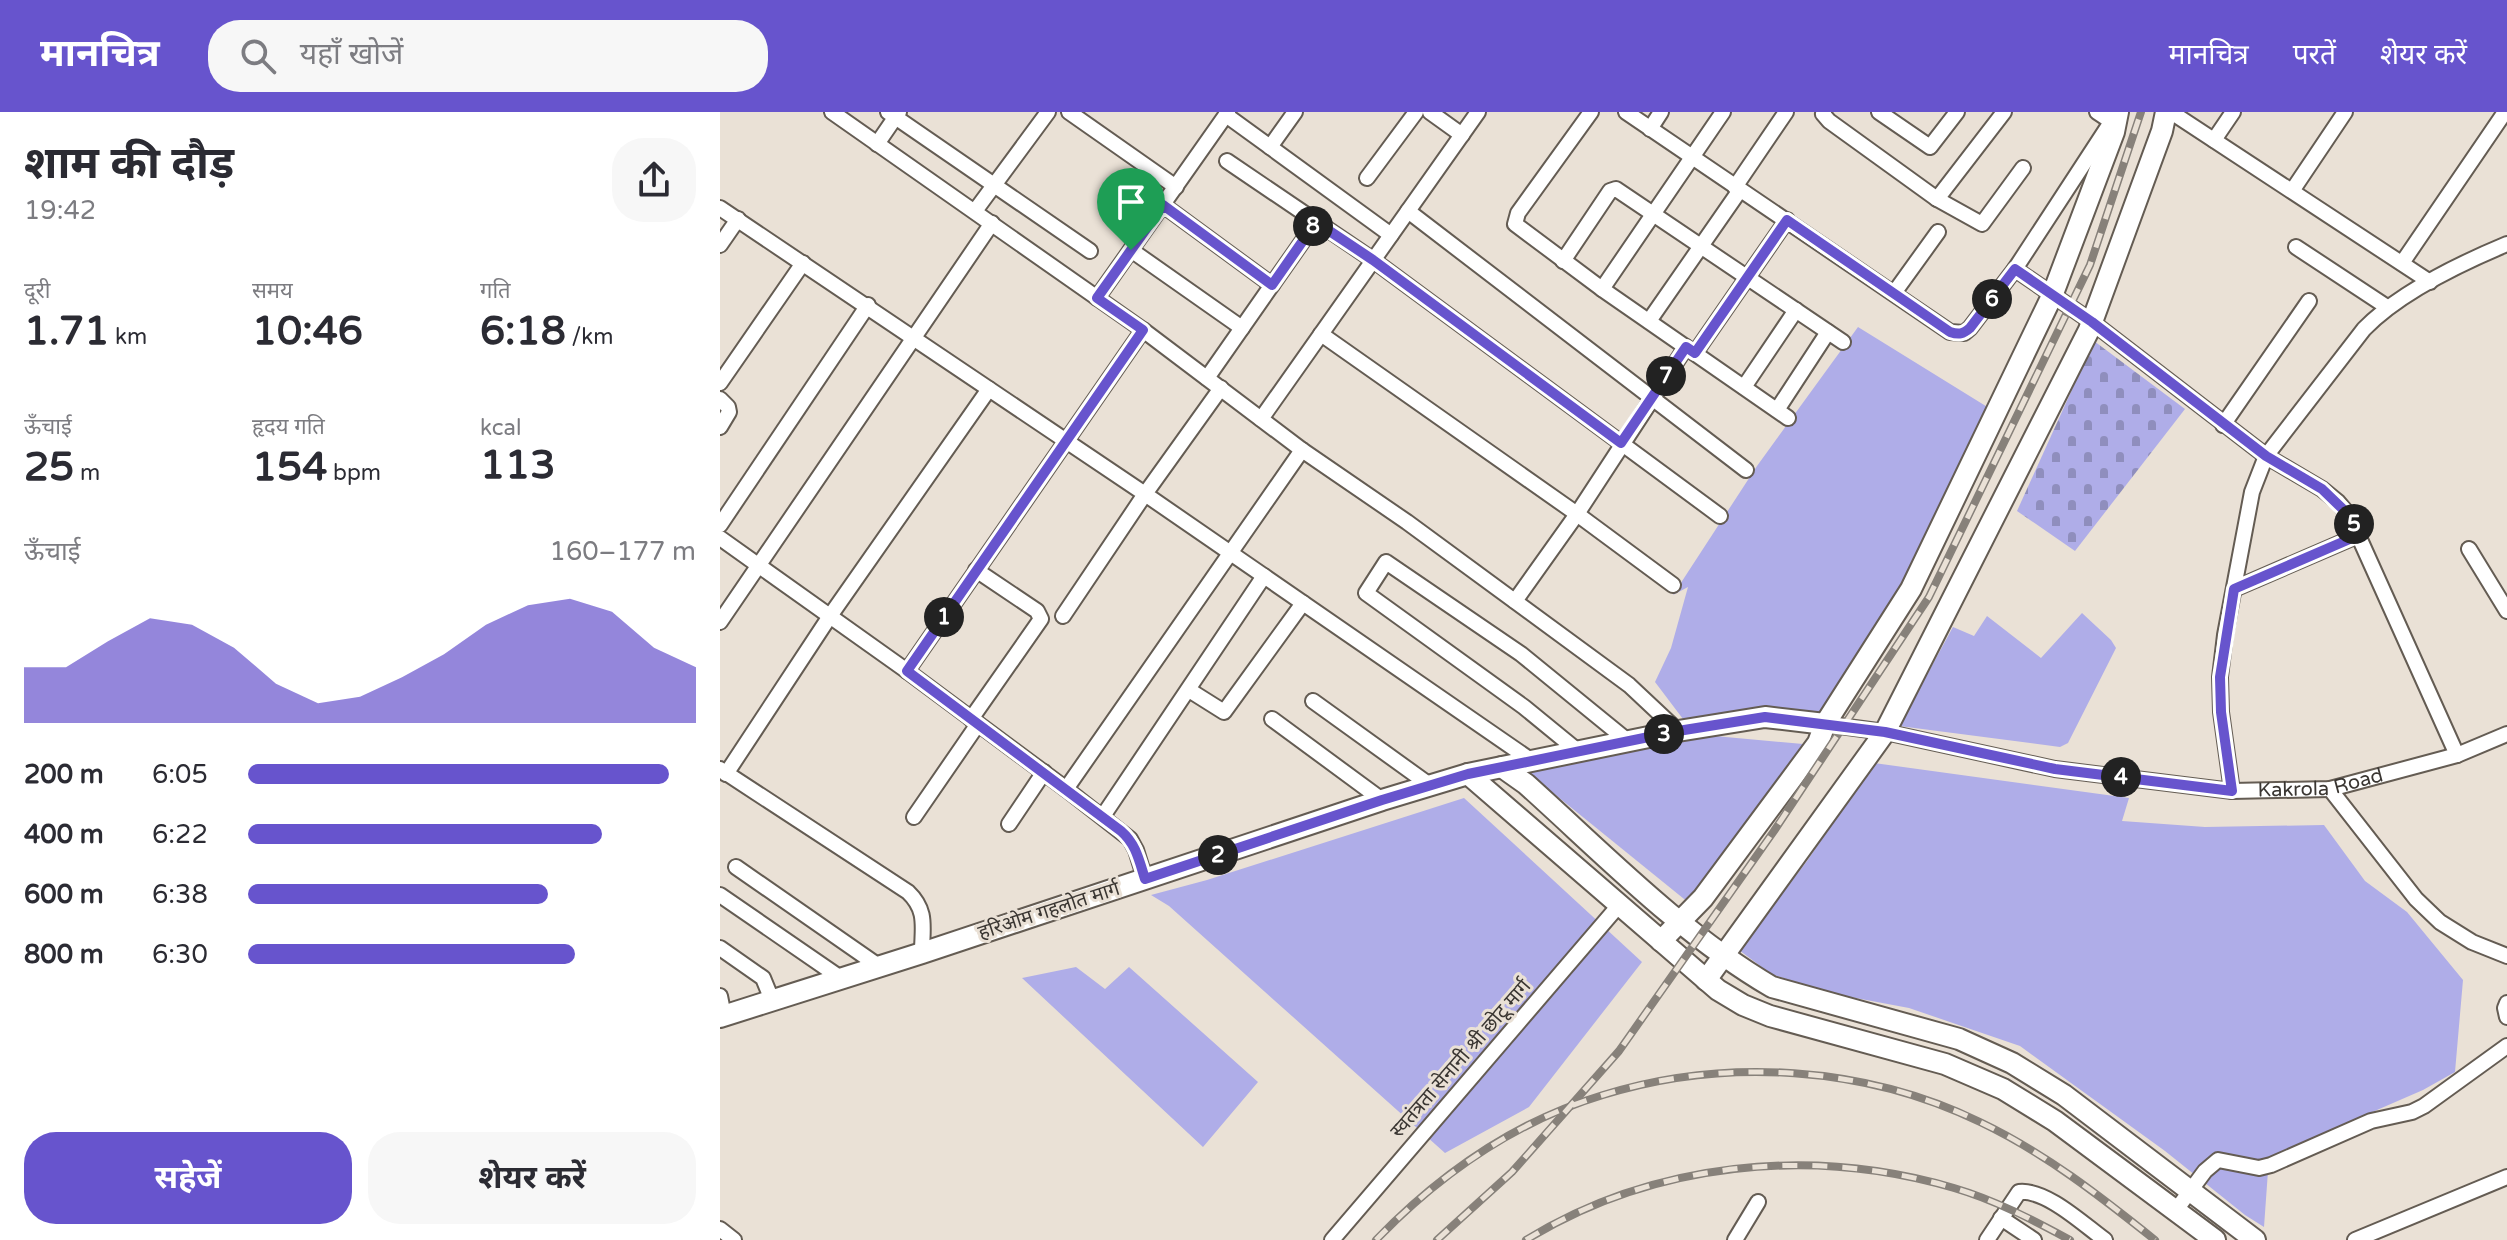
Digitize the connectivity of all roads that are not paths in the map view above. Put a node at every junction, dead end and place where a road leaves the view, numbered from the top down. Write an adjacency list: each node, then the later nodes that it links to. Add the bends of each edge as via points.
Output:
1 (832, 112): 28 (street)
2 (1048, 112): 34 (street)
3 (1069, 112): 35 (street)
4 (1295, 112): 29 (street)
5 (1416, 112): 33 (street)
6 (1430, 112): 26 (street)
7 (1478, 112): 26 (street)
8 (1591, 112): 57 (street, via 1515,218 1518,228)
9 (1626, 112): 25 (street)
10 (1661, 112): 25 (street)
11 (1723, 112): 30 (street)
12 (1786, 112): 36 (street)
13 (1824, 112): 38 (street, via 1829,121)
14 (1879, 112): 15 (street, via 1930,147)
15 (1957, 112)
16 (2004, 112): 38 (street)
17 (2097, 112): 24 (street)
18 (2168, 112): 27 (street); 73 (street)
19 (2233, 112): 27 (street)
20 (2345, 112): 37 (street)
21 (2505, 112): 59 (street)
22 (894, 114): 28 (street); 34 (street)
23 (1227, 114): 29 (street); 35 (street)
24 (2115, 119): 60 (street); 66 (street)
25 (1650, 129): 30 (street)
26 (1462, 135): 42 (street)
27 (2214, 140): 37 (street)
28 (877, 144): 41 (street)
29 (1270, 147): 49 (street)
30 (1691, 158): 36 (street); 43 (street)
31 (1227, 161): 46 (street)
32 (2023, 168): 38 (street, via 1982,224)
33 (1367, 178)
34 (993, 186): 41 (street); 55 (street)
35 (1176, 187): 39 (street)
36 (1738, 189): 45 (street); 51 (street)
37 (2292, 191): 59 (street)
38 (1937, 199)
39 (1163, 205): 54 (street); 63 (street)
40 (720, 208): 44 (street)
41 (975, 211): 47 (street)
42 (1408, 211): 49 (street); 86 (street)
43 (1653, 214): 51 (street); 57 (street, via 1612,189); 64 (street)
44 (738, 219): 50 (street); 58 (street)
45 (1787, 220): 61 (street); 65 (street)
46 (1316, 222): 56 (street); 63 (street)
47 (992, 223): 67 (street); 78 (street)
48 (1938, 232): 65 (street)
49 (1391, 235): 56 (street)
50 (720, 245)
51 (1701, 247): 61 (street); 72 (street)
52 (2296, 247): 70 (street)
53 (2504, 249): 62 (street)
54 (1131, 250): 67 (street); 74 (street)
55 (1090, 251)
56 (1373, 260): 77 (street); 92 (street)
57 (1563, 261): 64 (street)
58 (803, 263): 69 (street); 82 (street)
59 (2402, 263): 62 (street)
60 (2015, 269): 65 (street, via 1964,333 1950,332); 66 (street)
61 (1747, 277): 71 (street); 80 (street)
62 (2430, 282): 70 (street)
63 (1272, 285): 74 (street)
64 (1602, 289): 72 (street)
65 (1894, 293)
66 (2052, 296): 73 (street); 120 (street, via 1911,589)
67 (1097, 298): 75 (street)
68 (2309, 301): 89 (street)
69 (868, 305): 78 (street); 99 (street)
70 (2387, 307): 94 (street)
71 (1796, 310): 76 (street); 83 (street)
72 (1649, 321): 80 (street)
73 (2092, 322): 89 (street); 122 (street)
74 (1242, 328): 81 (street)
75 (1143, 330): 81 (street); 91 (street)
76 (1828, 332): 79 (street); 83 (street, via 1783,414)
77 (1321, 334): 88 (street); 97 (street)
78 (915, 337): 85 (street); 104 (street)
79 (1843, 342)
80 (1690, 350): 83 (street); 86 (street)
81 (1207, 378): 84 (street)
82 (720, 383)
83 (1744, 387)
84 (1221, 388): 88 (street); 96 (street)
85 (989, 389): 91 (street); 112 (street)
86 (1651, 398): 92 (street); 95 (street)
87 (720, 399): 90 (street, via 729,412)
88 (1261, 419): 93 (street)
89 (2223, 425): 94 (street)
90 (720, 427)
91 (1065, 441): 96 (street); 105 (street)
92 (1621, 443): 97 (street); 98 (street)
93 (1302, 450): 103 (street); 109 (street)
94 (2266, 456): 100 (street, via 2338,502); 108 (street, via 2252,492)
95 (1746, 470)
96 (1145, 494): 103 (street); 113 (street)
97 (1577, 514): 107 (street); 109 (street)
98 (1720, 516)
99 (720, 525)
100 (2359, 535): 108 (street); 126 (street)
101 (720, 538): 104 (street)
102 (2469, 549): 111 (street)
103 (1229, 552): 106 (street); 133 (street)
104 (759, 565): 112 (street); 114 (street)
105 (976, 570): 115 (street); 119 (street, via 1041,619)
106 (1264, 576): 110 (street); 116 (street)
107 (1673, 585)
108 (2234, 589): 135 (street, via 2220,677)
109 (1515, 601): 121 (street, via 1629,685)
110 (1303, 603): 116 (street, via 1224,712); 127 (street)
111 (2507, 611)
112 (830, 616): 115 (street); 129 (street)
113 (1063, 616)
114 (720, 622)
115 (907, 671): 119 (street)
116 (1189, 690): 137 (street)
117 (1313, 701): 132 (street)
118 (1272, 719): 136 (street)
119 (974, 721): 130 (street); 138 (street)
120 (1825, 724): 121 (street, Kakrola Road, via 1765,717); 122 (street, Kakrola Road); 144 (street, via 1818,743 1752,834)
121 (1678, 731): 124 (street, Kakrola Road)
122 (1885, 732): 135 (street, Kakrola Road, via 2055,769); 148 (street)
123 (2507, 734): 126 (street, Kakrola Road)
124 (1629, 742): 125 (street, Kakrola Road); 125 (street, via 1521,654 1386,562 1366,593)
125 (1579, 752): 127 (street, Kakrola Road)
126 (2457, 755): 134 (street, Kakrola Road)
127 (1532, 761): 128 (street, Kakrola Road)
128 (1502, 767): 131 (street, Kakrola Road); 144 (street)
129 (723, 771): 147 (street, via 918,901 923,911)
130 (1044, 772): 133 (street); 139 (street)
131 (1468, 774): 132 (street, हरिओम गहलोत मार्ग); 143 (street)
132 (1431, 786): 136 (street, हरिओम गहलोत मार्ग)
133 (1066, 789): 137 (street)
134 (2330, 789): 135 (street, Kakrola Road); 149 (street, via 2440,922)
135 (2232, 791)
136 (1382, 800): 141 (street, हरिओम गहलोत मार्ग)
137 (1103, 816): 141 (street, via 1130,839)
138 (914, 817)
139 (1009, 824)
140 (736, 867): 150 (street)
141 (1145, 879): 147 (street, हरिओम गहलोत मार्ग)
142 (720, 895): 151 (street)
143 (1620, 904): 145 (street); 165 (street, स्वतंत्रता सेनानी श्री छोटू मार्ग)
144 (1680, 922): 145 (street); 148 (street)
145 (1661, 941): 152 (street)
146 (720, 948): 153 (street, via 763,978)
147 (922, 953): 150 (street, हरिओम गहलोत मार्ग)
148 (1725, 956): 152 (street); 159 (street, via 1772,987 1959,1039 2012,1063)
149 (2507, 956)
150 (880, 967): 151 (street, हरिओम गहलोत मार्ग)
151 (842, 979): 153 (street, हरिओम गहलोत मार्ग)
152 (1706, 980): 161 (street, via 1770,1016 1945,1064 2003,1089)
153 (772, 1000): 155 (street, हरिओम गहलोत मार्ग)
154 (2507, 1003): 156 (street)
155 (721, 1010)
156 (2507, 1017)
157 (2507, 1046): 159 (street, via 2412,1112 2371,1121 2259,1168 2218,1160)
158 (2507, 1177): 172 (street)
159 (2191, 1190): 161 (street); 171 (street)
160 (1758, 1202): 166 (street)
161 (2176, 1210): 170 (street)
162 (2001, 1218): 167 (street); 168 (street); 169 (street, via 2019,1192 2030,1191)
163 (720, 1229): 164 (street)
164 (734, 1240)
165 (1332, 1240)
166 (1735, 1240)
167 (1987, 1240)
168 (2034, 1240)
169 (2105, 1240)
170 (2215, 1240)
171 (2255, 1240)
172 (2355, 1240)

